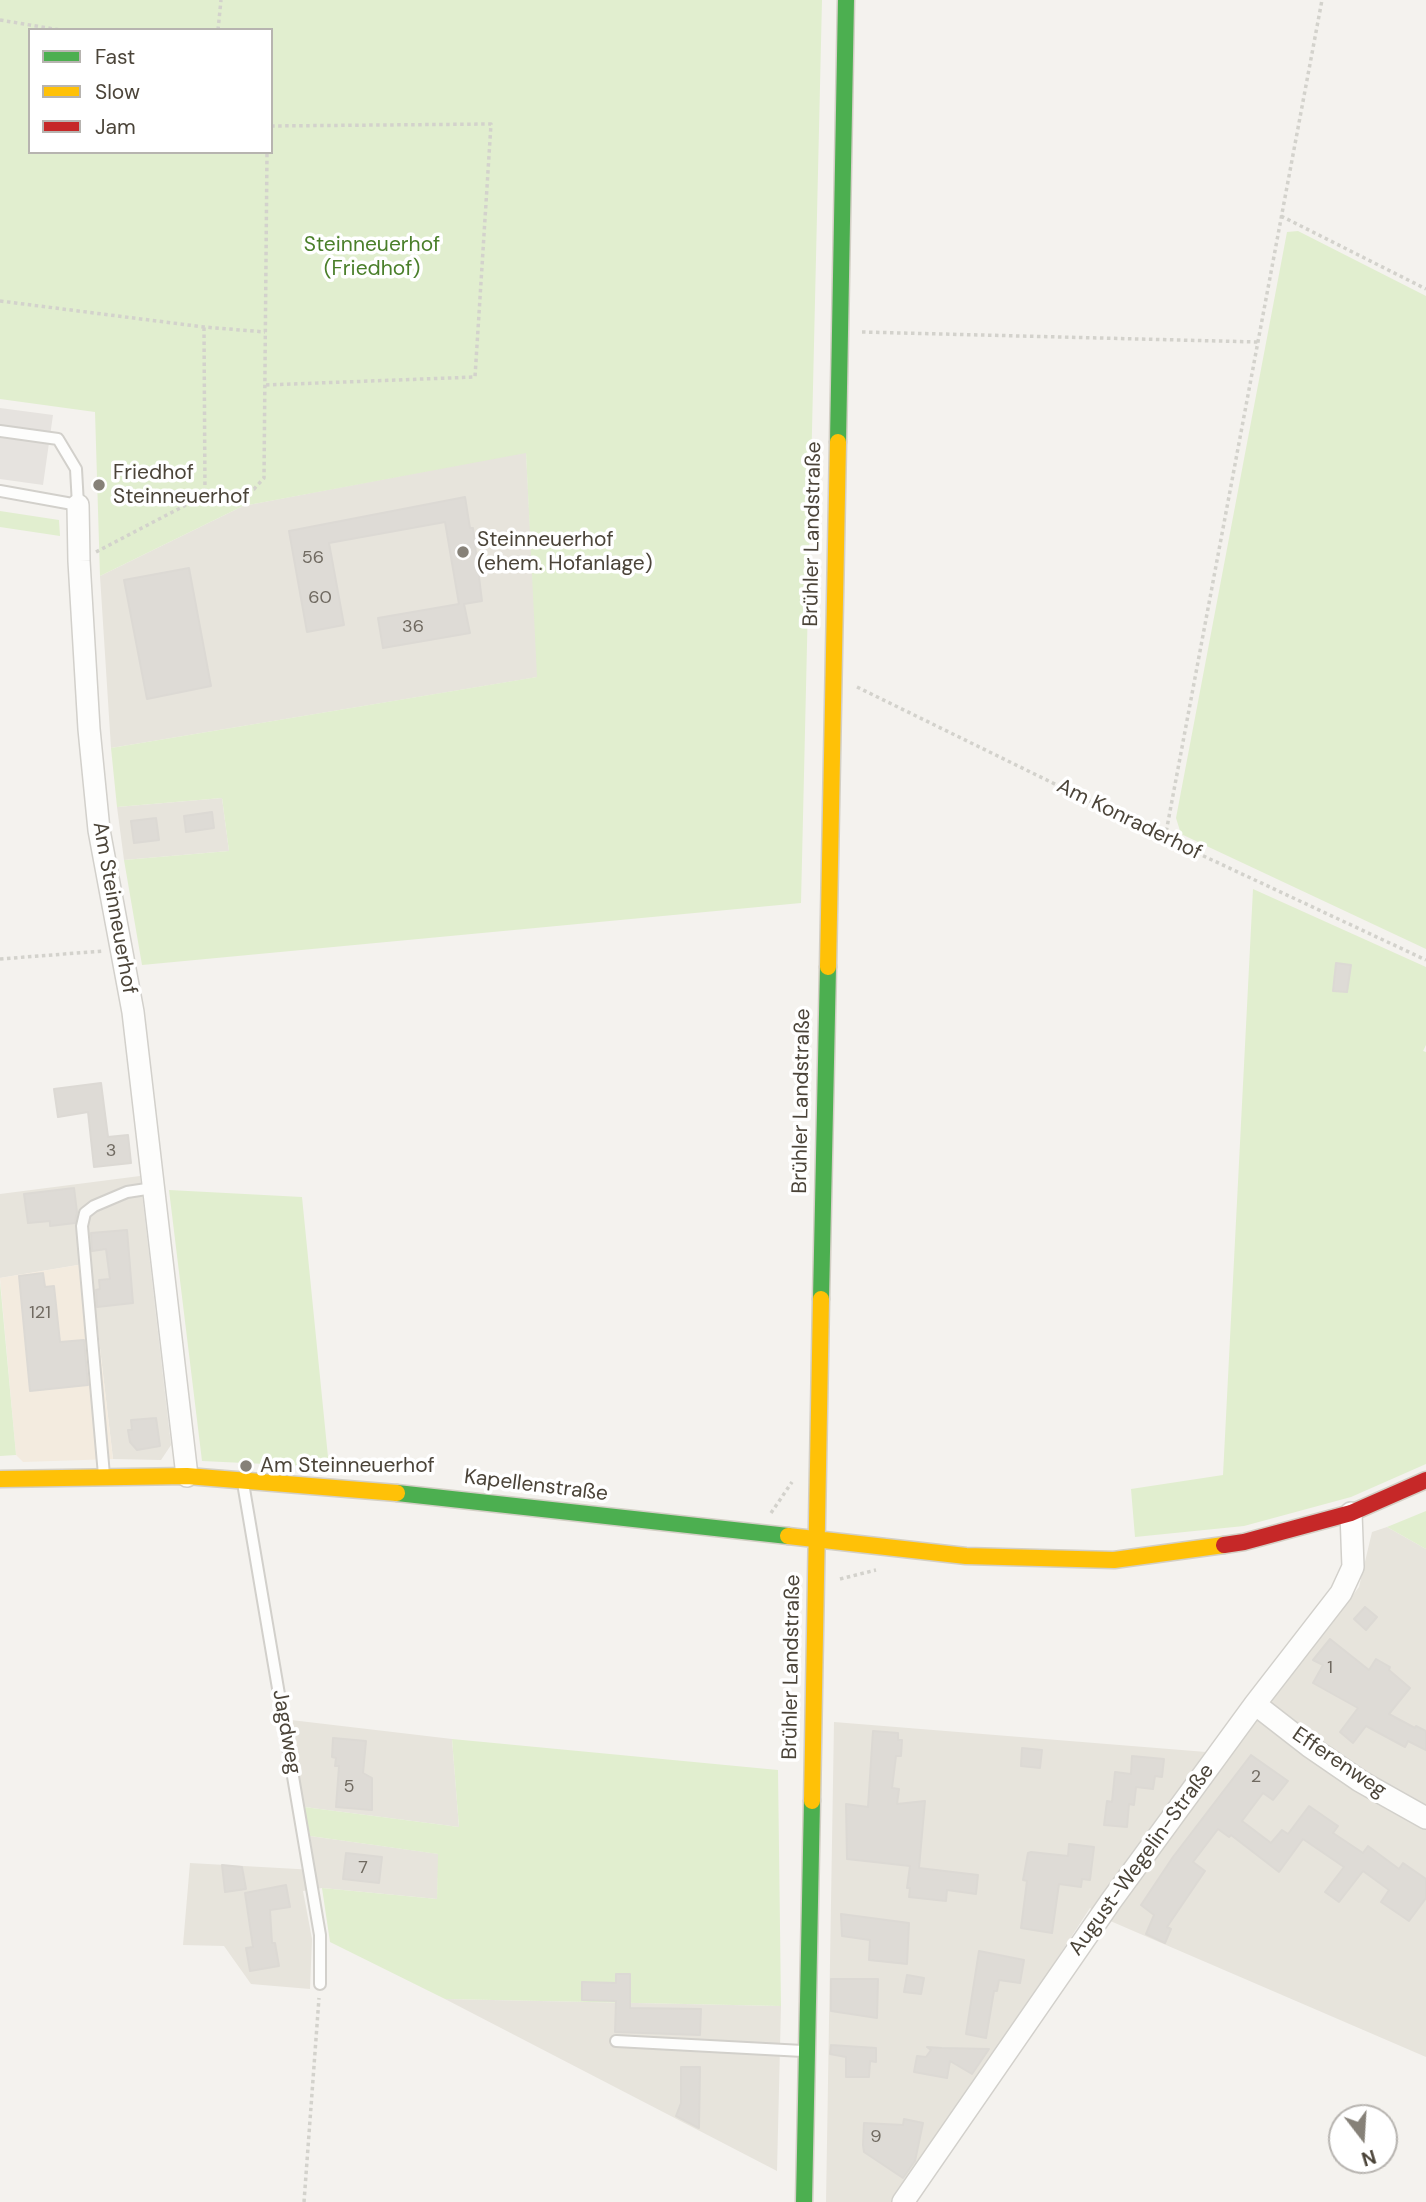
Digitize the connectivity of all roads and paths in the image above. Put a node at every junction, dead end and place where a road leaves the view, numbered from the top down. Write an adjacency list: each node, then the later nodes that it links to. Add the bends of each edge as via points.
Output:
1 (221, 0): 6 (path)
2 (846, 0): 13 (main road, Brühler Landstraße)
3 (1322, 0): 9 (path)
4 (0, 20): 5 (path)
5 (48, 28)
6 (218, 28)
7 (273, 127): 16 (path, via 491,124 475,377)
8 (267, 154): 14 (path)
9 (1282, 216): 10 (path); 15 (path)
10 (1426, 289)
11 (0, 300): 12 (path)
12 (204, 327): 14 (path); 19 (path)
13 (839, 331): 15 (path); 22 (main road, Brühler Landstraße)
14 (266, 332): 16 (path)
15 (1258, 342): 23 (path)
16 (266, 385): 19 (path, via 264,478 254,489)
17 (0, 431): 20 (lane, via 58,439 76,469)
18 (0, 491): 20 (lane)
19 (205, 495): 21 (path)
20 (78, 505): 21 (street, Am Steinneuerhof)
21 (79, 561): 24 (street, Am Steinneuerhof, via 99,830)
22 (831, 681): 23 (path, Am Konraderhof, via 852,685); 34 (main road, Brühler Landstraße)
23 (1165, 838): 26 (path, Am Konraderhof)
24 (122, 949): 25 (path); 27 (street, Am Steinneuerhof)
25 (0, 959)
26 (1426, 960)
27 (153, 1188): 28 (street, Am Steinneuerhof); 29 (lane, via 127,1192 94,1206 85,1213 82,1226)
28 (187, 1476): 29 (main road, Kapellenstraße); 31 (main road, Kapellenstraße)
29 (104, 1477): 30 (main road, Kapellenstraße)
30 (0, 1479)
31 (242, 1480): 34 (main road, Kapellenstraße, via 448,1497); 37 (lane, Jagdweg, via 320,1935)
32 (1426, 1480): 33 (main road, Kapellenstraße)
33 (1351, 1513): 34 (main road, Kapellenstraße, via 1244,1542 1114,1560 965,1556); 35 (street, August-Wegelin-Straße, via 1353,1567 1341,1593)
34 (815, 1538): 39 (main road, Brühler Landstraße)
35 (1255, 1704): 36 (street, Efferenweg, via 1360,1781); 42 (street, August-Wegelin-Straße, via 1111,1901)
36 (1426, 1818)
37 (320, 1984): 40 (path)
38 (616, 2041): 39 (lane)
39 (806, 2051): 41 (main road, Brühler Landstraße)
40 (304, 2202)
41 (804, 2202)
42 (904, 2202)

